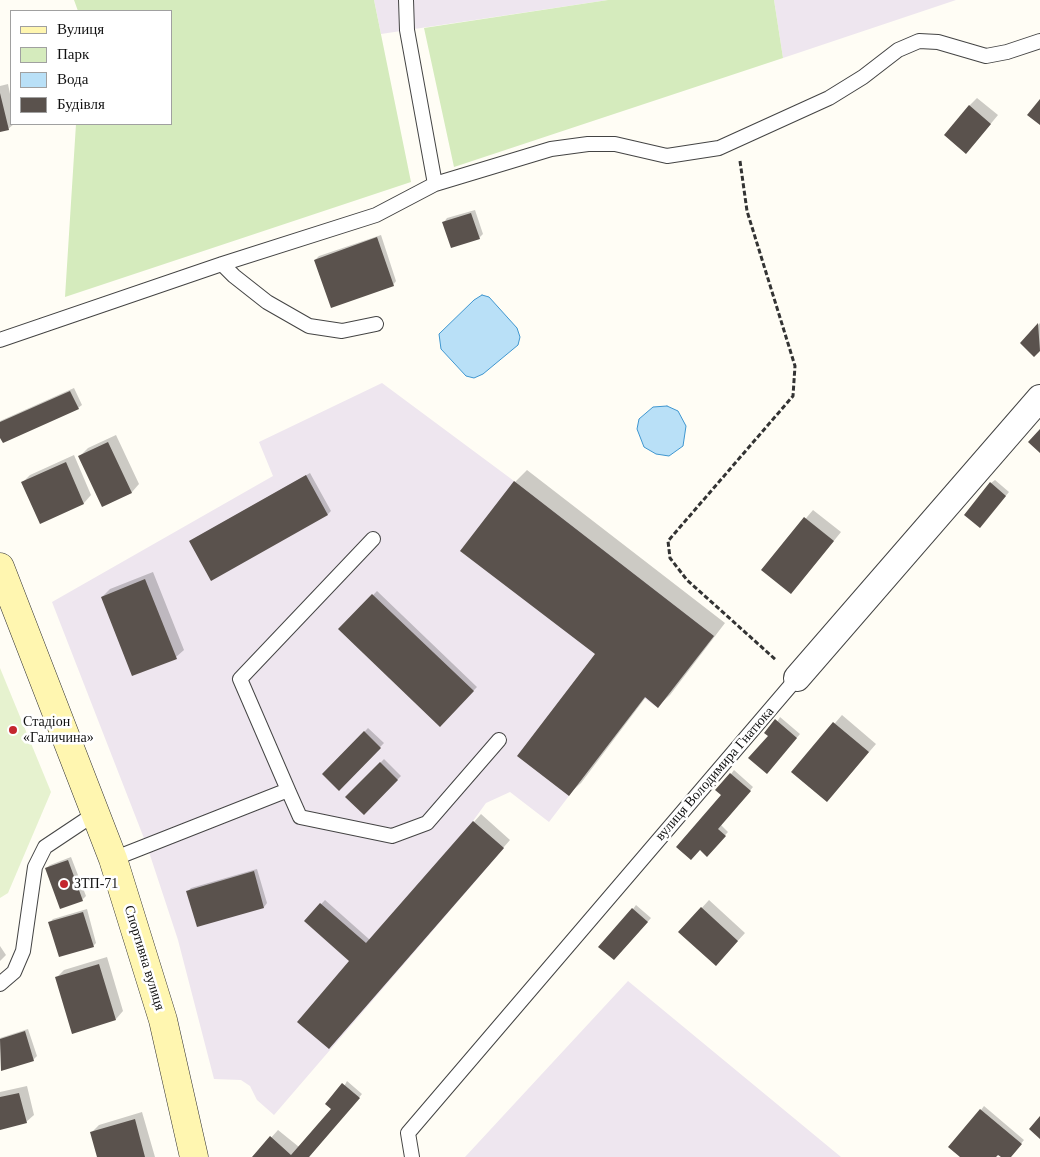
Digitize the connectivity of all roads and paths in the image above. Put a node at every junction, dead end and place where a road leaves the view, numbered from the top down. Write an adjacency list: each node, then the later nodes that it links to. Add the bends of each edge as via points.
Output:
1 (406, 0): 4 (lane, via 407,30)
2 (1040, 40): 3 (lane, via 986,56 938,42 919,41 898,50 829,98)
3 (737, 141): 4 (lane, via 711,150 666,156 615,144 560,147); 11 (path, via 747,211 795,366 793,396 668,541 670,558 686,580)
4 (435, 184): 5 (lane, via 376,215)
5 (222, 264): 6 (lane, via 267,302 309,326 342,331); 7 (lane)
6 (376, 324)
7 (0, 340)
8 (1040, 398): 11 (street, вулиця Володимира Гнатюка)
9 (373, 540): 13 (lane, via 240,679)
10 (0, 567): 14 (street, Спортивна вулиця)
11 (797, 678): 18 (lane, вулиця Володимира Гнатюка, via 408,1133)
12 (499, 740): 13 (lane, via 427,823 392,836 300,816)
13 (288, 790): 15 (lane)
14 (96, 813): 15 (street, Спортивна вулиця); 16 (lane, via 45,847 35,867 23,952 14,972)
15 (113, 859): 17 (street, Спортивна вулиця, via 163,1020)
16 (0, 984)
17 (194, 1157)
18 (412, 1157)

